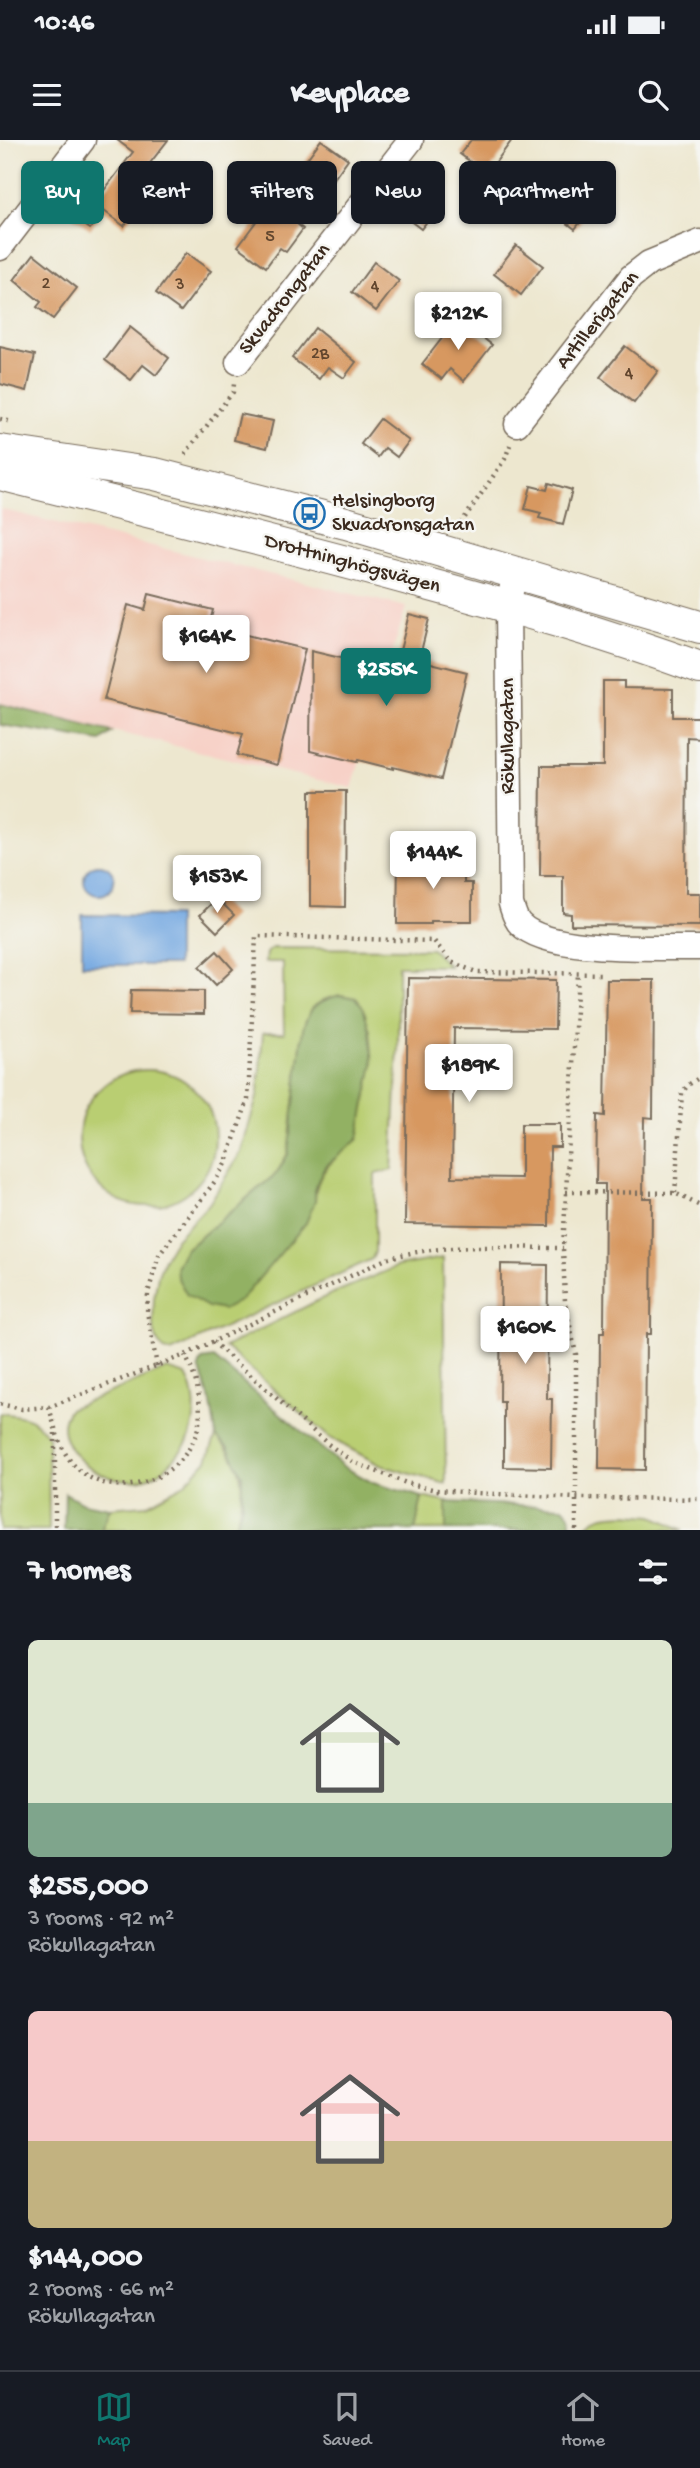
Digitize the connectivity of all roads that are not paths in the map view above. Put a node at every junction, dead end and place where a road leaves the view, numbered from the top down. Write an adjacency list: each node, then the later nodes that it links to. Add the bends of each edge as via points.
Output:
1 (83, 140): 4 (street)
2 (411, 140): 5 (street, Skvadrongatan)
3 (700, 242): 6 (street, Artillerigatan, via 649,263 631,277)
4 (0, 248)
5 (238, 362)
6 (517, 424)
7 (0, 451): 9 (street, Drottninghögsvägen, via 155,474)
8 (0, 474): 10 (street, Drottninghögsvägen)
9 (515, 571): 10 (street, Rökullagatan); 11 (street, Drottninghögsvägen)
10 (509, 607): 12 (street, Drottninghögsvägen); 13 (street, Rökullagatan, via 510,904 518,923 537,936 580,946)
11 (700, 627)
12 (700, 668)
13 (700, 948)

